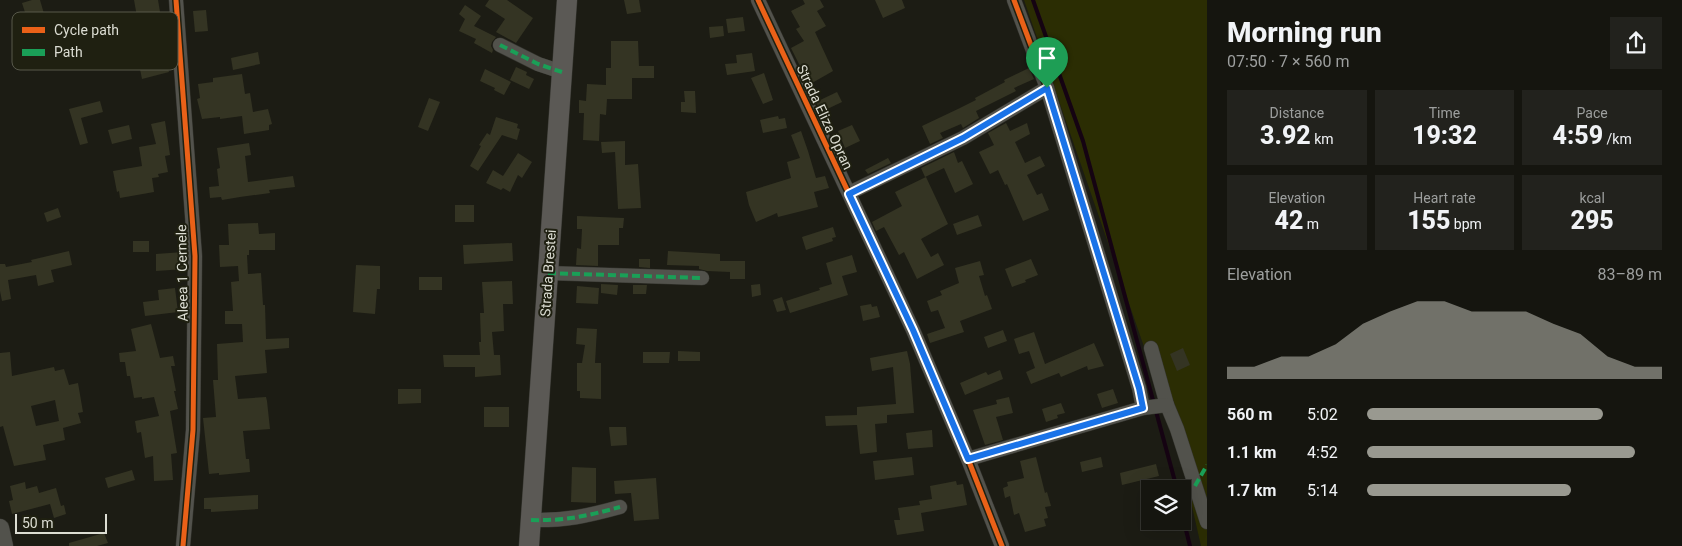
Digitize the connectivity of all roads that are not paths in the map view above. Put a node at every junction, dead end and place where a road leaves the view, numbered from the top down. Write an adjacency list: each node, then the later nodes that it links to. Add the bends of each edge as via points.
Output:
1 (567, 0): 6 (main road, Strada Brestei)
2 (758, 0): 8 (street, Strada Eliza Opran)
3 (1014, 0): 7 (street)
4 (178, 27): 20 (street, Aleea 1 Cernele, via 195,256 193,430)
5 (500, 45): 6 (street)
6 (562, 72): 9 (main road, Strada Brestei)
7 (1047, 88): 8 (street, via 963,138); 13 (street)
8 (849, 194): 14 (street, Strada Eliza Opran, via 913,330)
9 (548, 273): 10 (street); 16 (main road, Strada Brestei)
10 (702, 278)
11 (1151, 348): 12 (street)
12 (1167, 405): 13 (street); 17 (street)
13 (1143, 408): 14 (street)
14 (968, 459): 22 (street, Strada Eliza Opran)
15 (620, 507): 16 (street, via 556,521)
16 (531, 520): 21 (main road, Strada Brestei)
17 (1207, 522)
18 (0, 528): 19 (street)
19 (4, 546)
20 (183, 546)
21 (529, 546)
22 (1002, 546)

